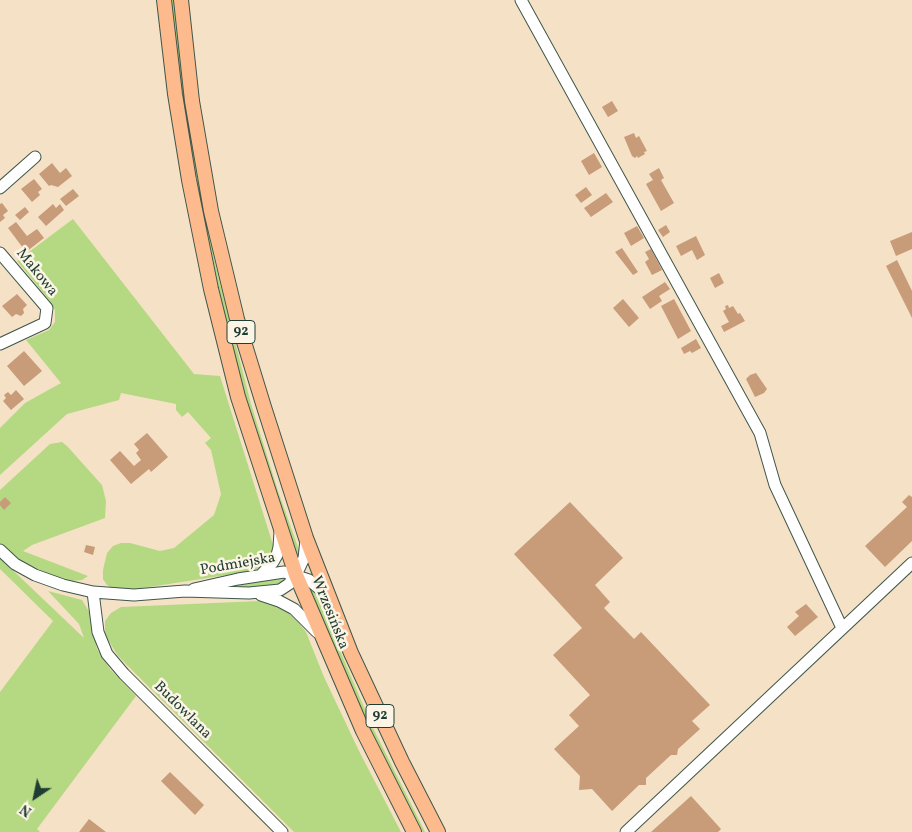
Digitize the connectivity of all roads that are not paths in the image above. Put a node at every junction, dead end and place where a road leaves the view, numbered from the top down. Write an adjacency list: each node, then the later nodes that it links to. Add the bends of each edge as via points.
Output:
1 (164, 0): 8 (main road, Wrzesińska / 92, via 193,204 219,325 238,397)
2 (181, 0): 9 (main road, Wrzesińska / 92, via 192,100 211,211 237,319)
3 (521, 0): 18 (street, via 760,432 775,485)
4 (36, 157): 5 (street)
5 (0, 188)
6 (0, 252): 7 (street, Makowa, via 47,308 45,323)
7 (0, 344)
8 (280, 525): 12 (street, via 277,555); 13 (main road, Wrzesińska / 92)
9 (306, 538): 13 (street, Podmiejska, via 306,553); 17 (main road, Wrzesińska / 92)
10 (0, 550): 15 (street, Podmiejska, via 15,564 35,575)
11 (912, 563): 18 (street)
12 (262, 574): 13 (street, Podmiejska, via 284,572); 14 (street, Podmiejska)
13 (296, 575): 16 (street, Podmiejska, via 280,590); 17 (street, Podmiejska, via 316,584); 19 (main road, Wrzesińska / 92)
14 (185, 591): 15 (street, Podmiejska, via 134,595); 16 (street, Podmiejska)
15 (93, 592): 20 (street, Budowlana, via 98,632 107,654)
16 (249, 593): 19 (street, via 272,598 294,609)
17 (330, 597): 22 (main road, Wrzesińska / 92, via 378,712)
18 (842, 628): 23 (street)
19 (323, 639): 21 (main road, Wrzesińska / 92, via 363,731)
20 (282, 832)
21 (414, 832)
22 (438, 832)
23 (626, 832)

